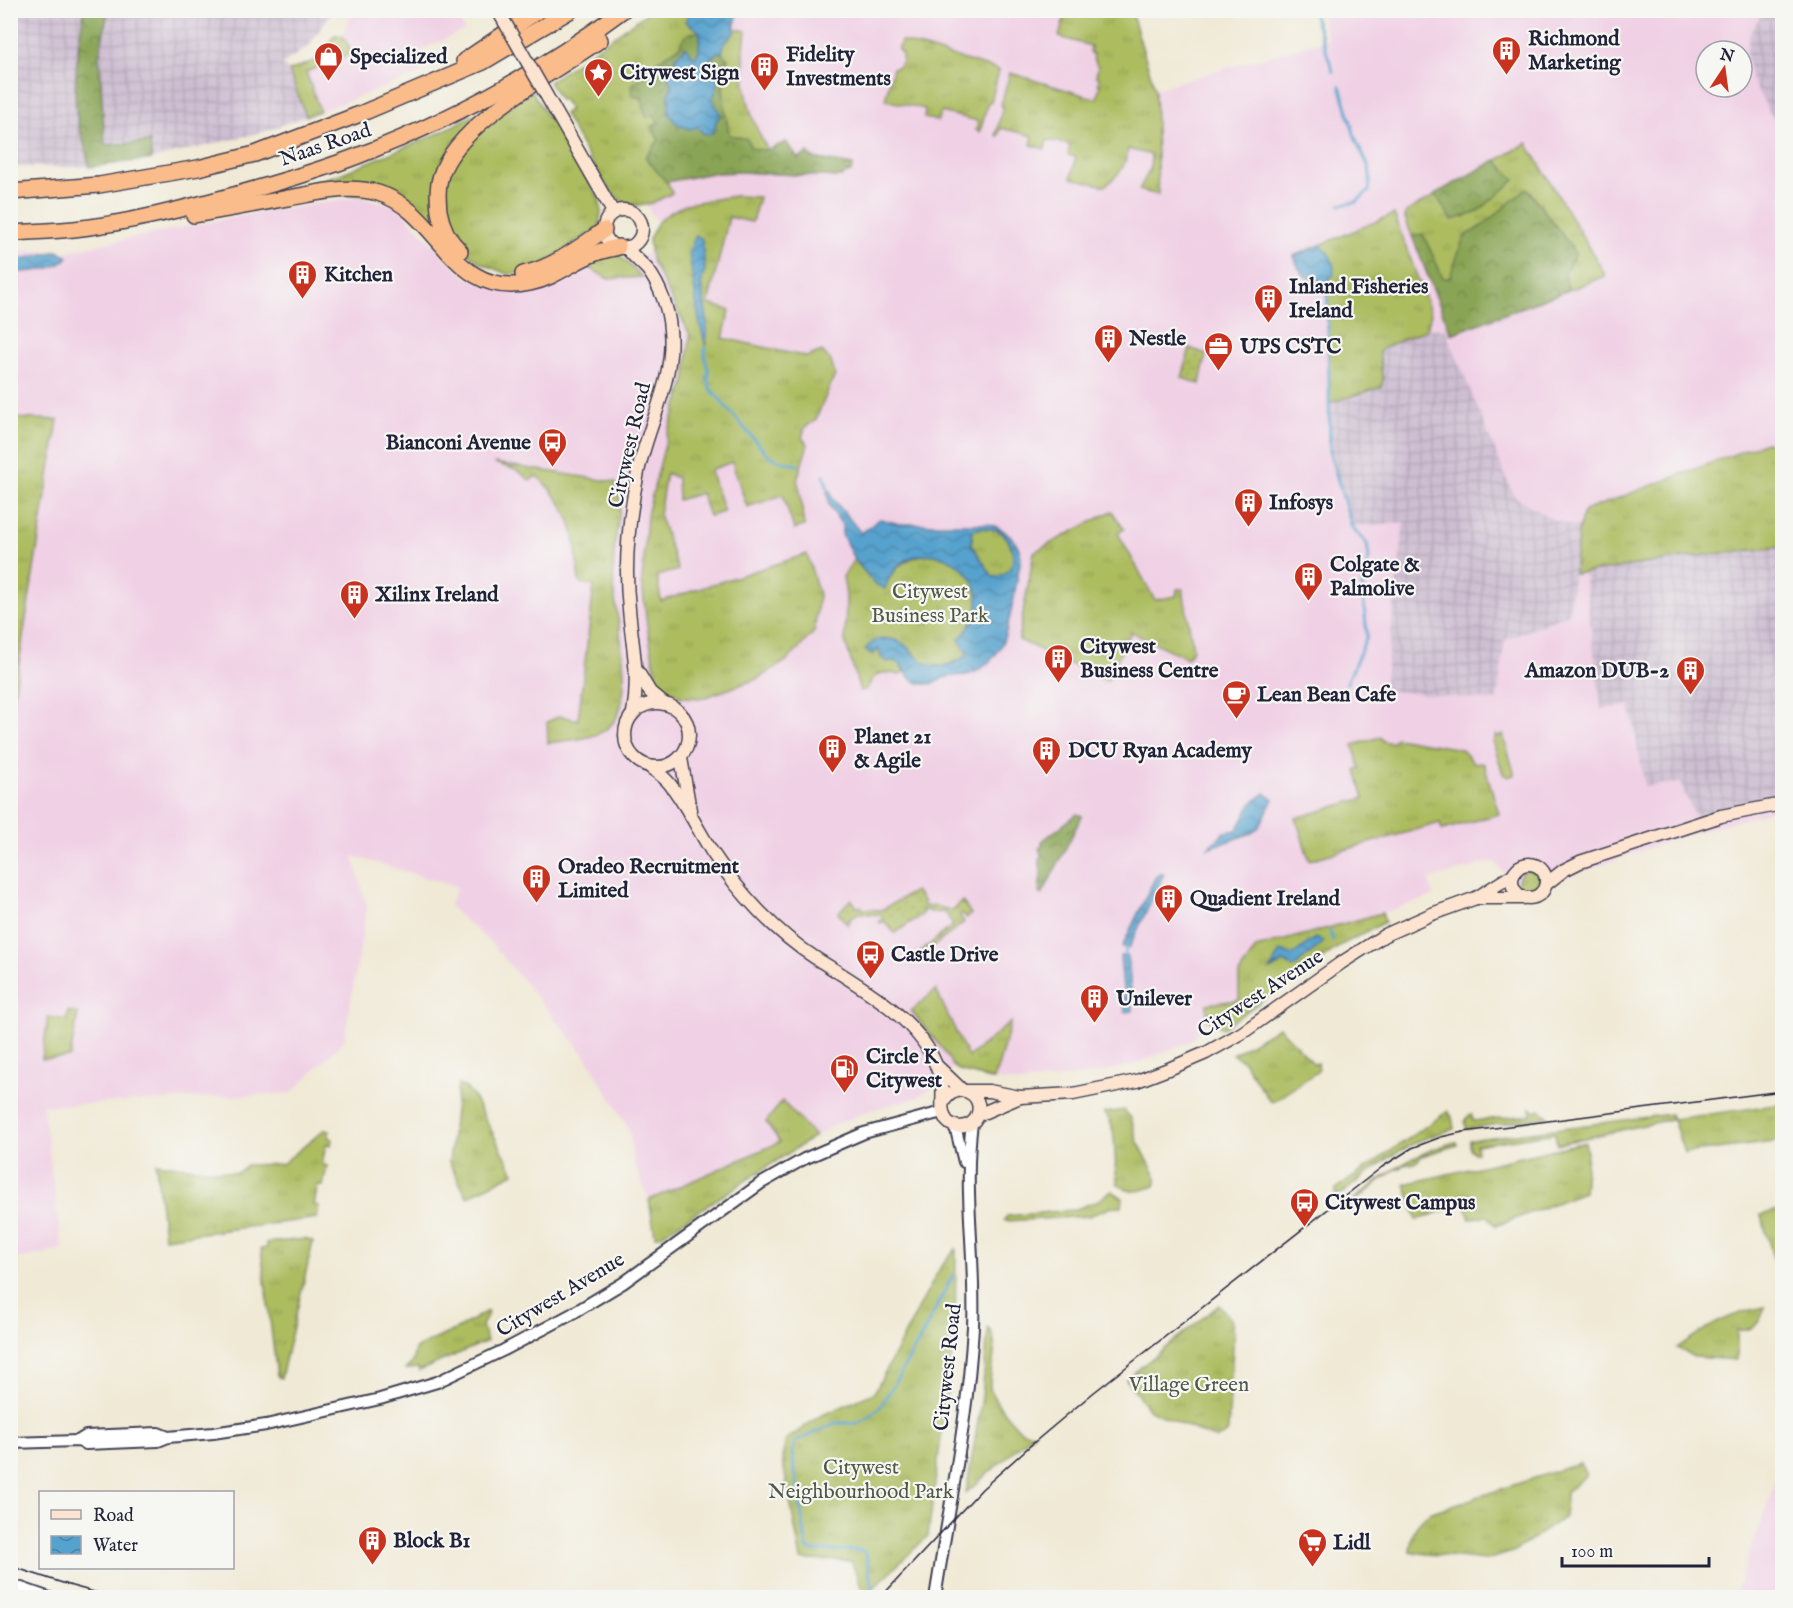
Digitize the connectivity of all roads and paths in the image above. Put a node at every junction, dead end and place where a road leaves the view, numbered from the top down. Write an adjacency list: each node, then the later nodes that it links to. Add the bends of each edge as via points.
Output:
1 (539, 10): 6 (highway, via 442,75)
2 (571, 10): 6 (highway, Naas Road, via 483,62)
3 (623, 10): 9 (highway, Naas Road, via 506,86 361,155 166,214)
4 (637, 10): 10 (highway, via 470,132 451,155 437,197 447,236 457,249 486,269 503,274 540,270)
5 (499, 12): 8 (main road, bridge)
6 (360, 114): 7 (highway, Naas Road, via 255,153 198,168 99,185)
7 (10, 192)
8 (613, 212): 10 (main road); 12 (main road, via 624,210 634,214 641,224)
9 (76, 229): 11 (highway, Naas Road); 13 (highway, via 126,226 344,188 378,193 406,206 454,260 480,278 496,282 528,284 547,279 595,253)
10 (604, 230): 13 (main road, via 608,240)
11 (10, 233)
12 (639, 238): 13 (main road); 14 (main road, Citywest Road)
13 (622, 247): 14 (main road, Citywest Road)
14 (647, 269): 15 (main road, Citywest Road, via 667,312 670,349 638,472 630,528 628,608)
15 (637, 671): 16 (main road, Citywest Road, via 650,692); 17 (main road, Citywest Road)
16 (664, 704): 17 (main road, via 652,703); 18 (main road, via 678,711 689,728)
17 (633, 713): 19 (main road, via 624,732 625,743 637,761)
18 (681, 758): 19 (main road, via 662,768); 21 (main road)
19 (651, 768): 21 (main road, via 668,782)
20 (1782, 804): 22 (main road, via 1721,816)
21 (691, 817): 28 (main road, via 729,875 777,928 894,1011 922,1042)
22 (1580, 862): 23 (main road); 25 (main road)
23 (1541, 869): 24 (main road, via 1528,864); 25 (main road)
24 (1514, 874): 26 (main road, via 1513,888); 27 (main road, Citywest Avenue)
25 (1546, 884): 26 (main road, via 1537,897)
26 (1523, 897): 27 (main road, Citywest Avenue)
27 (1476, 898): 30 (main road, Citywest Avenue, via 1385,935 1242,1033 1185,1062 1127,1083 1073,1094)
28 (936, 1065): 29 (main road); 31 (main road)
29 (964, 1091): 30 (main road, Citywest Avenue); 31 (main road, via 950,1093); 32 (main road, via 975,1098 979,1109)
30 (1020, 1097): 32 (main road, Citywest Avenue)
31 (943, 1108): 33 (main road, via 947,1121); 35 (street, Citywest Avenue, via 864,1133 797,1163 760,1184 623,1283 570,1315 437,1382 266,1425 213,1433 86,1436 78,1441)
32 (975, 1119): 33 (main road, via 967,1126); 34 (street, Citywest Road)
33 (955, 1126): 34 (street, Citywest Road)
34 (967, 1174): 38 (street, Citywest Road, via 974,1276 970,1368)
35 (10, 1443)
36 (10, 1584): 37 (street)
37 (50, 1598)
38 (935, 1598)

